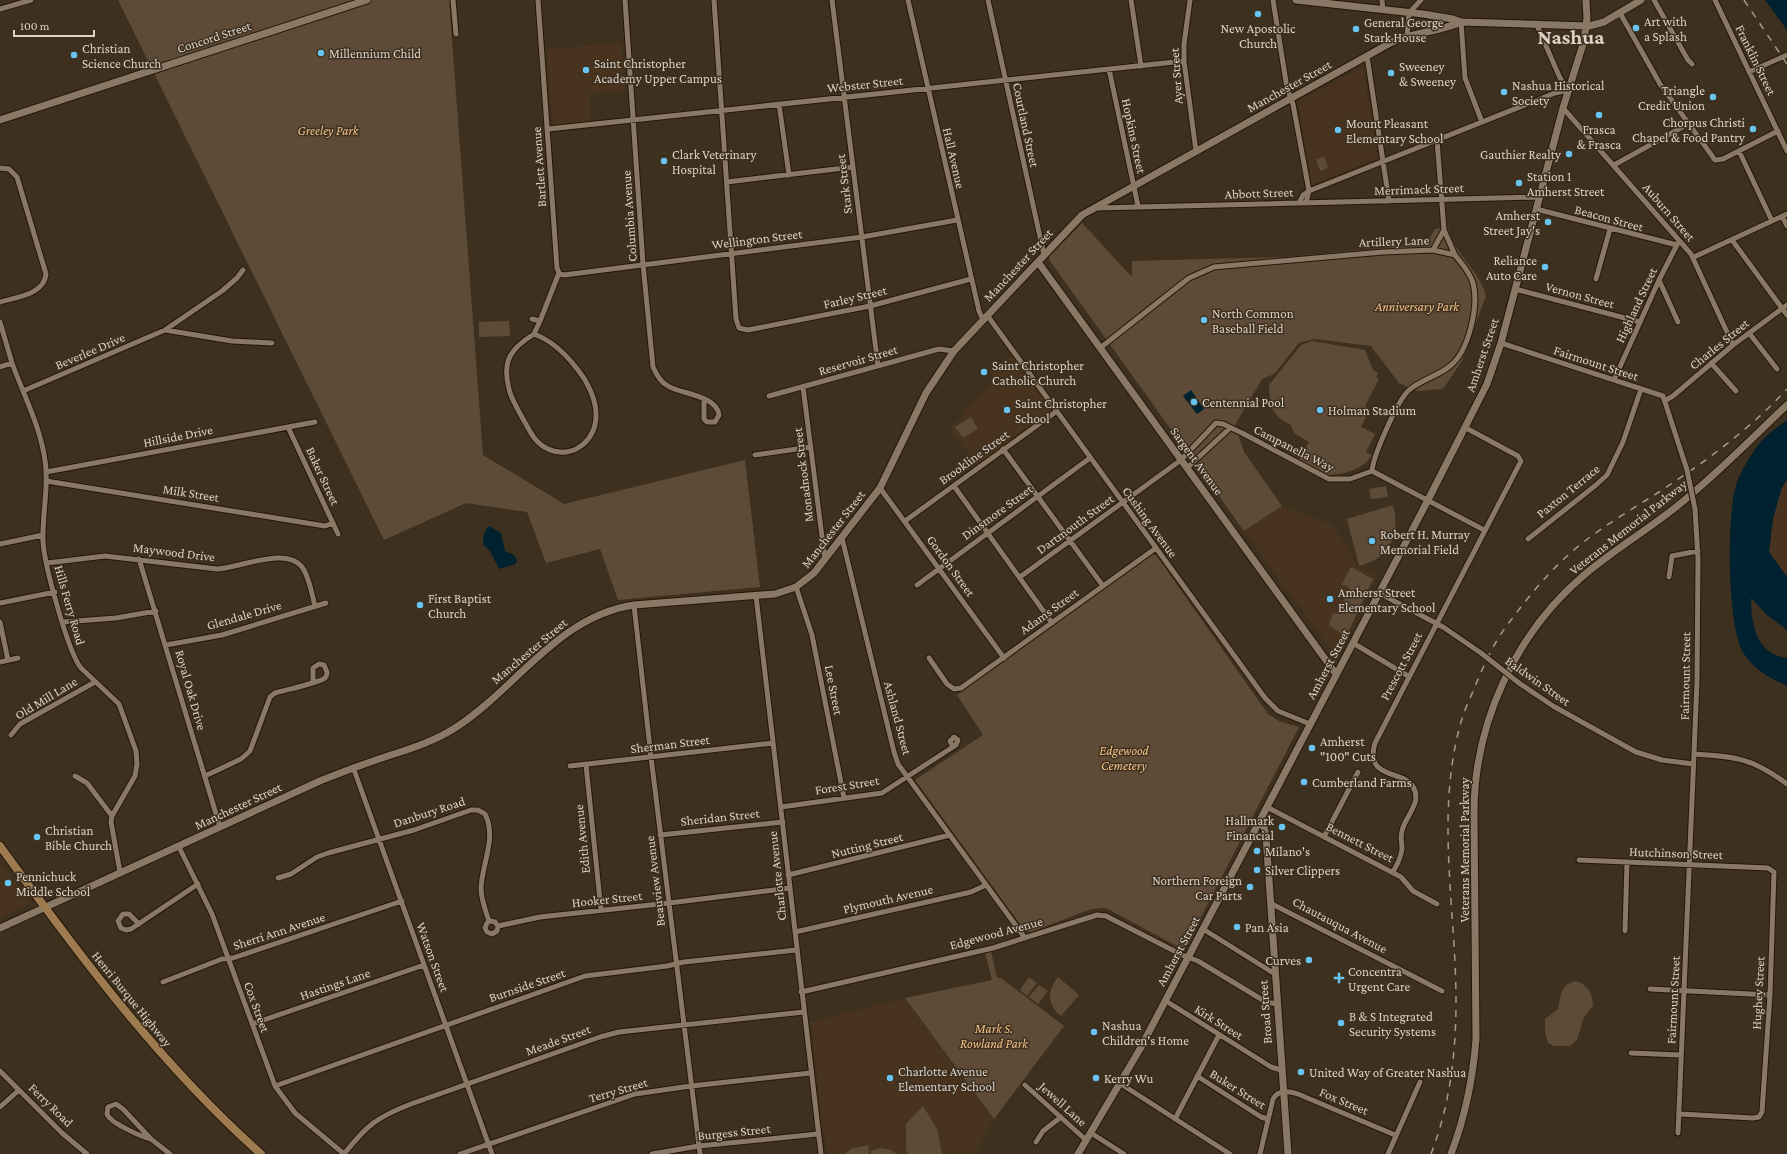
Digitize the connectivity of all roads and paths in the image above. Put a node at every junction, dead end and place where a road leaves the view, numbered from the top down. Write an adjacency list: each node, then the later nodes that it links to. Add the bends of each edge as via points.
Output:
1 (31, 0): 21 (street)
2 (367, 0): 45 (main road, Concord Street)
3 (453, 0): 28 (street)
4 (538, 0): 49 (street, Bartlett Avenue)
5 (624, 0): 46 (street, Columbia Avenue)
6 (714, 0): 44 (street)
7 (832, 0): 40 (street, Stark Street)
8 (908, 0): 38 (street, Hall Avenue)
9 (988, 0): 37 (street, Courtland Street)
10 (1132, 0): 34 (street)
11 (1190, 0): 32 (street, Ayer Street)
12 (1273, 0): 41 (street)
13 (1296, 0): 20 (main road)
14 (1382, 0): 22 (street)
15 (1421, 0): 23 (street)
16 (1586, 0): 27 (main road, Amherst Street)
17 (1641, 0): 24 (main road)
18 (1654, 0): 33 (street)
19 (1715, 0): 36 (street, Franklin Street)
20 (1341, 3): 22 (main road)
21 (0, 9)
22 (1383, 10): 23 (main road)
23 (1409, 12): 25 (main road, via 1453,18); 29 (street)
24 (1620, 13): 27 (main road, via 1601,23); 48 (street, via 1654,74)
25 (1461, 22): 26 (main road); 29 (main road, Manchester Street); 47 (street, via 1465,78)
26 (1536, 23): 27 (main road); 39 (street, via 1560,78)
27 (1586, 26): 39 (main road, Amherst Street)
28 (456, 34)
29 (1407, 36): 31 (main road, Manchester Street)
30 (1787, 55): 36 (street)
31 (1367, 56): 41 (main road, Manchester Street); 55 (street)
32 (1184, 61): 34 (street, Webster Street); 52 (street, Ayer Street)
33 (1692, 64)
34 (1142, 66): 35 (street, Webster Street)
35 (1109, 69): 37 (street, Webster Street); 61 (street, Hopkins Street)
36 (1750, 72): 50 (street, Franklin Street)
37 (1005, 80): 38 (street, Webster Street); 82 (street, Courtland Street)
38 (927, 89): 40 (street, Webster Street); 72 (street, Hall Avenue)
39 (1569, 90): 43 (main road, Amherst Street); 47 (street, Abbott Street, via 1555,93)
40 (844, 97): 42 (street, Webster Street); 57 (street, Stark Street)
41 (1291, 99): 52 (main road, Manchester Street); 62 (street)
42 (779, 104): 44 (street, Webster Street); 59 (street)
43 (1563, 108): 56 (street, Auburn Street); 63 (main road, Amherst Street)
44 (721, 110): 46 (street, Webster Street); 60 (street)
45 (0, 120)
46 (634, 120): 49 (street, Webster Street); 86 (street, Columbia Avenue)
47 (1482, 122): 51 (street, Abbott Street)
48 (1688, 124): 53 (street, via 1715,160); 56 (street)
49 (548, 129): 88 (street, Bartlett Avenue)
50 (1778, 131): 53 (street); 54 (street, Franklin Street)
51 (1437, 140): 55 (street, Abbott Street); 64 (street)
52 (1196, 151): 61 (main road, Manchester Street)
53 (1739, 151): 73 (street)
54 (1787, 151)
55 (1384, 162): 62 (street, Abbott Street); 65 (street)
56 (1614, 165): 79 (street, Auburn Street)
57 (854, 167): 59 (street); 77 (street, Stark Street)
58 (0, 168): 93 (street, via 9,169 17,177 46,274 44,282 36,291)
59 (789, 175): 60 (street)
60 (727, 182): 81 (street)
61 (1133, 186): 68 (street, Hopkins Street); 69 (main road, Manchester Street)
62 (1309, 191): 66 (street, Abbott Street, via 1303,195); 67 (street)
63 (1540, 197): 64 (street, Merrimack Street); 70 (main road, Amherst Street)
64 (1442, 200): 65 (street, Merrimack Street); 76 (street)
65 (1389, 201): 67 (street, Merrimack Street)
66 (1299, 203): 67 (street, Merrimack Street); 68 (street, Abbott Street)
67 (1306, 203)
68 (1138, 206): 69 (street, Abbott Street)
69 (1092, 208): 82 (main road, Manchester Street, via 1071,225)
70 (1536, 210): 75 (street, Beacon Street); 92 (main road, Amherst Street)
71 (1785, 215): 73 (street); 74 (street)
72 (957, 220): 77 (street, Wellington Street); 89 (street, Hall Avenue)
73 (1772, 221): 78 (street)
74 (1787, 226)
75 (1610, 229): 79 (street, Beacon Street); 90 (street)
76 (1444, 230): 80 (street); 83 (street)
77 (862, 237): 81 (street, Wellington Street); 95 (street, Stark Street)
78 (1732, 240): 84 (street); 96 (street)
79 (1678, 243): 84 (street, Auburn Street); 91 (street, Highland Street)
80 (1434, 250): 83 (street, Artillery Lane); 110 (street, Artillery Lane, via 1358,253 1214,267 1190,278)
81 (732, 254): 86 (street, Wellington Street); 95 (street, Farley Street, via 736,319 742,330)
82 (1044, 255): 85 (main road, Manchester Street)
83 (1455, 255): 137 (street, via 1470,276 1475,292 1474,312 1466,342 1460,356 1451,366 1414,387 1404,396 1374,457)
84 (1694, 257): 109 (street, Auburn Street)
85 (1038, 262): 99 (main road, Manchester Street); 110 (main road, Sargent Avenue)
86 (643, 264): 88 (street, Wellington Street); 123 (street, Columbia Avenue, via 655,373 666,386)
87 (242, 270): 104 (street, Beverlee Drive, via 222,291)
88 (559, 273): 100 (street)
89 (971, 278): 95 (street, Farley Street); 99 (street, Hall Avenue, via 979,311)
90 (1596, 279)
91 (1659, 280): 102 (street, Highland Street); 103 (street)
92 (1515, 289): 102 (street, Vernon Street); 108 (main road, Amherst Street)
93 (0, 302)
94 (1787, 305): 96 (street, Charles Street)
95 (870, 306): 114 (street, Stark Street)
96 (1782, 308): 97 (street); 105 (street, Charles Street)
97 (1787, 315)
98 (532, 318): 100 (street)
99 (985, 318): 111 (main road, Manchester Street); 126 (street, Cushing Avenue)
100 (540, 321): 106 (street)
101 (0, 322): 112 (street, Hills Ferry Road)
102 (1640, 322): 117 (street, Highland Street)
103 (1678, 322)
104 (165, 330): 107 (street, via 234,341); 120 (street, Beverlee Drive)
105 (1749, 333): 109 (street, Charles Street); 116 (street)
106 (534, 334): 106 (street, via 520,342 510,354 506,367 510,394 540,445 557,452 580,448 592,435 595,424 596,413 590,390 569,359 545,338)
107 (272, 343)
108 (1501, 343): 117 (street, Fairmount Street); 130 (main road, Amherst Street, via 1490,378)
109 (1733, 345): 113 (street, Charles Street)
110 (1100, 348): 135 (main road, Sargent Avenue)
111 (954, 351): 114 (street, Reservoir Street, via 939,349); 141 (main road, Manchester Street, via 923,398)
112 (12, 363): 115 (street); 120 (street, Hills Ferry Road)
113 (1711, 363): 121 (street); 124 (street, Charles Street)
114 (878, 366): 118 (street, Reservoir Street)
115 (0, 367)
116 (1777, 369)
117 (1614, 380): 119 (street, Fairmount Street)
118 (803, 386): 122 (street, Reservoir Street); 131 (street, Monadnock Street)
119 (1641, 389): 124 (street, Fairmount Street, via 1663,396); 152 (street, Paxton Terrace, via 1623,442 1609,472 1599,483)
120 (23, 390): 138 (street, Hills Ferry Road, via 41,439)
121 (1736, 391)
122 (769, 396)
123 (704, 399): 123 (street, Columbia Avenue, via 718,410 719,415 715,422 707,422 704,419)
124 (1666, 400): 156 (street, Fairmount Street, bridge, via 1686,465 1695,508)
125 (1787, 405): 304 (main road, Veterans Memorial Parkway, via 1677,506 1601,561 1567,590 1526,641 1497,696 1483,741 1474,790 1476,1050 1466,1106)
126 (1057, 411): 132 (street, Brookline Street); 134 (street, Cushing Avenue)
127 (315, 422): 128 (street, Hillside Drive)
128 (288, 427): 138 (street, Hillside Drive); 146 (street, Baker Street)
129 (1230, 428): 135 (street, Campanella Way, via 1219,423 1212,425); 136 (street); 137 (street, Campanella Way, via 1329,479 1350,479)
130 (1466, 428): 143 (main road, Amherst Street); 147 (street, Prescott Street, via 1521,460)
131 (811, 447): 133 (street); 158 (street, Monadnock Street)
132 (1003, 449): 140 (street, Brookline Street); 142 (street)
133 (755, 455)
134 (1090, 458): 142 (street, Dinsmore Street); 144 (street, Cushing Avenue)
135 (1181, 460): 136 (main road, Sargent Avenue); 144 (street, Dartmouth Street)
136 (1187, 468): 185 (main road, Sargent Avenue)
137 (1372, 471): 143 (street)
138 (46, 472): 139 (street, Hills Ferry Road)
139 (46, 481): 146 (street, Milk Street, via 325,526); 150 (street, Hills Ferry Road)
140 (954, 486): 145 (street, Brookline Street); 148 (street)
141 (880, 488): 145 (street, Gordon Street); 151 (main road, Manchester Street)
142 (1036, 496): 148 (street, Dinsmore Street); 153 (street)
143 (1428, 500): 147 (street); 167 (main road, Amherst Street)
144 (1123, 503): 153 (street, Dartmouth Street); 155 (street, Cushing Avenue)
145 (905, 521): 160 (street, Gordon Street)
146 (333, 523): 149 (street, Baker Street)
147 (1484, 530): 177 (street, Prescott Street)
148 (987, 532): 160 (street, Dinsmore Street); 162 (street)
149 (338, 534)
150 (43, 536): 154 (street); 159 (street, Hills Ferry Road)
151 (842, 538): 158 (main road, Manchester Street); 202 (street, Ashland Street, via 894,752 898,764)
152 (1528, 539)
153 (1070, 542): 162 (street, Dartmouth Street); 164 (street)
154 (0, 544)
155 (1156, 548): 164 (street, Adams Street); 189 (street, Cushing Avenue, via 1274,708)
156 (1698, 551): 161 (street, via 1672,556); 193 (street, Fairmount Street)
157 (139, 559): 159 (street, Maywood Drive, via 105,556); 172 (street, Maywood Drive, via 216,569 266,559 290,559 305,571); 173 (street, Royal Oak Drive)
158 (825, 560): 165 (main road, Manchester Street, via 809,579)
159 (47, 563): 166 (street, Hills Ferry Road)
160 (938, 568): 163 (street, Dinsmore Street); 182 (street, Gordon Street)
161 (1669, 576)
162 (1020, 577): 176 (street)
163 (917, 585)
164 (1102, 586): 176 (street, Adams Street)
165 (796, 587): 168 (main road, Manchester Street, via 783,592); 204 (street, Lee Street, via 813,641)
166 (55, 592): 169 (street); 175 (street, Hills Ferry Road)
167 (1379, 593): 177 (street, Baldwin Street); 178 (main road, Amherst Street)
168 (756, 596): 171 (main road, Manchester Street); 191 (street, Charlotte Avenue)
169 (0, 603)
170 (326, 603): 172 (street, Glendale Drive)
171 (634, 605): 194 (street, Beauview Avenue); 198 (main road, Manchester Street, via 605,612 578,626 447,733 418,746)
172 (315, 606): 179 (street, Glendale Drive, via 222,634)
173 (156, 611): 175 (street, via 116,618); 179 (street, Royal Oak Drive)
174 (0, 622): 183 (street)
175 (63, 622): 187 (street, Hills Ferry Road, via 77,663)
176 (1052, 623): 182 (street, Adams Street)
177 (1436, 624): 186 (street, Prescott Street); 195 (street, Baldwin Street, bridge, via 1481,653 1553,706 1639,753 1665,761)
178 (1353, 643): 185 (main road, Amherst Street); 186 (street)
179 (166, 645): 201 (street, Royal Oak Drive)
180 (18, 658): 183 (street)
181 (929, 658): 182 (street, Adams Street, via 947,684 954,689 966,685)
182 (1004, 658)
183 (8, 660): 184 (street)
184 (0, 662)
185 (1336, 674): 189 (main road, Amherst Street)
186 (1408, 676): 222 (street, Prescott Street, via 1373,748 1374,759 1380,768 1409,782 1414,791 1414,809 1402,829 1401,856)
187 (95, 682): 190 (street, Old Mill Lane, via 20,724); 207 (street, Hills Ferry Road, via 119,704 137,757 135,776)
188 (313, 682): 201 (street, via 275,693 270,697 250,751 241,759)
189 (1310, 724): 206 (main road, Amherst Street)
190 (11, 735)
191 (773, 743): 194 (street, Sherman Street); 205 (street, Charlotte Avenue)
192 (953, 747): 202 (street, Forest Street)
193 (1694, 754): 195 (street, Fairmount Street); 203 (street, via 1746,760)
194 (651, 757): 196 (street, Sherman Street); 211 (street, Beauview Avenue)
195 (1694, 764): 219 (street, Fairmount Street)
196 (586, 765): 197 (street, Sherman Street); 233 (street, Edith Avenue)
197 (570, 766)
198 (353, 767): 210 (main road, Manchester Street); 214 (street, Watson Street)
199 (1358, 772): 213 (street)
200 (75, 776): 207 (street, via 87,783)
201 (204, 776): 210 (street, Royal Oak Drive)
202 (907, 776): 204 (street, Forest Street, via 882,792); 212 (street, Ashland Street)
203 (1787, 784)
204 (844, 798): 205 (street, Forest Street)
205 (781, 807): 208 (street, Charlotte Avenue)
206 (1267, 807): 209 (main road, Amherst Street); 213 (street, Bennett Street)
207 (112, 816): 221 (street, via 112,834)
208 (783, 822): 211 (street, Sheridan Street); 223 (street, Charlotte Avenue)
209 (1259, 822): 230 (main road, Broad Street, via 1266,835); 238 (main road, Amherst Street)
210 (220, 827): 216 (main road, Manchester Street)
211 (660, 834): 229 (street, Beauview Avenue)
212 (950, 835): 223 (street, Nutting Street); 226 (street, Ashland Street)
213 (1324, 836): 222 (street, Bennett Street)
214 (379, 839): 224 (street, Danbury Road, via 322,855 291,874); 228 (street, Watson Street); 234 (street, Danbury Road, via 471,810 483,812 488,820 489,834 481,890)
215 (0, 846): 232 (main road, Henri Burque Highway)
216 (179, 847): 221 (main road, Manchester Street); 225 (street, Cox Street)
217 (1579, 860): 218 (street, Hutchinson Street)
218 (1627, 862): 219 (street, Hutchinson Street); 239 (street)
219 (1690, 865): 220 (street, Hutchinson Street); 251 (street, Fairmount Street)
220 (1772, 869): 253 (street, Hughey Street, via 1775,876)
221 (120, 872): 232 (main road, Manchester Street)
222 (1393, 872): 231 (street, Bennett Street, via 1405,879 1413,891)
223 (788, 875): 227 (street, Charlotte Avenue)
224 (278, 878)
225 (198, 884): 235 (street); 244 (street, Cox Street)
226 (986, 885): 240 (street, Plymouth Avenue, via 971,892); 241 (street, Ashland Street)
227 (790, 888): 229 (street, Hooker Street); 240 (street, Charlotte Avenue)
228 (402, 901): 244 (street, Sherri Ann Avenue); 246 (street, Watson Street)
229 (669, 903): 233 (street, Hooker Street); 245 (street, Beauview Avenue)
230 (1270, 903): 247 (main road, Broad Street); 250 (street, Chautauqua Avenue)
231 (1437, 904)
232 (45, 908): 237 (main road, Manchester Street); 291 (main road, Henri Burque Highway, via 152,1044 203,1099)
233 (601, 910): 236 (street, Hooker Street, via 540,916)
234 (489, 921): 236 (street); 236 (street, Hooker Street, via 485,927 488,933 496,932)
235 (139, 924)
236 (498, 926)
237 (0, 928)
238 (1203, 929): 243 (main road, Amherst Street); 247 (street)
239 (1625, 930)
240 (795, 932): 242 (street, Charlotte Avenue)
241 (1026, 938): 243 (street, Edgewood Avenue, via 1102,915); 252 (street, Edgewood Avenue, via 993,948)
242 (796, 950): 245 (street, Burnside Street); 252 (street, Charlotte Avenue)
243 (1189, 957): 254 (main road, Amherst Street); 255 (street, Edgewood Avenue, via 1266,1002)
244 (228, 959): 248 (street, Sherri Ann Avenue); 257 (street, Cox Street)
245 (676, 964): 258 (street, Burnside Street, via 585,976); 259 (street, Beauview Avenue)
246 (424, 965): 257 (street, Hastings Lane); 258 (street, Watson Street)
247 (1275, 974): 255 (main road, Broad Street)
248 (163, 982)
249 (1650, 989): 251 (street)
250 (1442, 990)
251 (1685, 991): 253 (street); 262 (street, Fairmount Street)
252 (801, 992): 256 (street, Charlotte Avenue)
253 (1770, 995): 276 (street, Hughey Street, via 1763,1106 1759,1117)
254 (1166, 1001): 260 (street, Kirk Street); 269 (main road, Amherst Street)
255 (1277, 1004): 263 (main road, Broad Street)
256 (804, 1012): 259 (street, Meade Street); 265 (street, Charlotte Avenue)
257 (252, 1024): 271 (street, Cox Street)
258 (446, 1024): 268 (street, Watson Street); 271 (street, Burnside Street)
259 (684, 1025): 268 (street, Meade Street, via 606,1035); 272 (street, Beauview Avenue)
260 (1219, 1035): 263 (street, Kirk Street, via 1271,1067); 266 (street)
261 (1631, 1052): 262 (street)
262 (1681, 1055): 276 (street, Fairmount Street)
263 (1281, 1070): 274 (main road, Broad Street)
264 (0, 1071): 273 (street, Ferry Road)
265 (811, 1073): 272 (street, Terry Street); 282 (street, Charlotte Avenue)
266 (1197, 1076): 278 (street); 279 (street, Buker Street)
267 (1420, 1082): 283 (street)
268 (467, 1084): 287 (street, Watson Street); 292 (street, Meade Street, via 382,1116 362,1131)
269 (1121, 1084): 278 (street); 280 (main road, Amherst Street)
270 (1025, 1085): 277 (street, Jewell Lane)
271 (275, 1086): 292 (street, Cox Street, via 295,1113)
272 (691, 1086): 287 (street, Terry Street, via 629,1096); 288 (street, Beauview Avenue)
273 (19, 1090): 275 (street); 289 (street, Ferry Road)
274 (1283, 1092): 279 (street, via 1273,1097); 283 (street, Fox Street, via 1298,1094); 302 (main road, Broad Street)
275 (0, 1108)
276 (1680, 1114): 281 (street, Fairmount Street)
277 (1061, 1117): 285 (street, Jewell Lane); 286 (street, via 1043,1131)
278 (1174, 1119): 300 (street)
279 (1268, 1119): 301 (street)
280 (1091, 1133): 285 (main road, Amherst Street); 299 (street)
281 (1678, 1133)
282 (818, 1134): 288 (street, Burgess Street); 297 (street, Charlotte Avenue)
283 (1395, 1136): 303 (street)
284 (151, 1140): 284 (street, via 123,1109 114,1104 108,1107 108,1118); 290 (street)
285 (1086, 1140): 298 (main road, Amherst Street)
286 (1036, 1142)
287 (489, 1144): 293 (street, Terry Street); 294 (street, Watson Street)
288 (699, 1146): 295 (street, Burgess Street); 296 (street, Beauview Avenue)
289 (87, 1154)
290 (170, 1154)
291 (261, 1154)
292 (344, 1154)
293 (460, 1154)
294 (492, 1154)
295 (652, 1154)
296 (700, 1154)
297 (821, 1154)
298 (1078, 1154)
299 (1124, 1154)
300 (1230, 1154)
301 (1260, 1154)
302 (1288, 1154)
303 (1388, 1154)
304 (1451, 1154)

